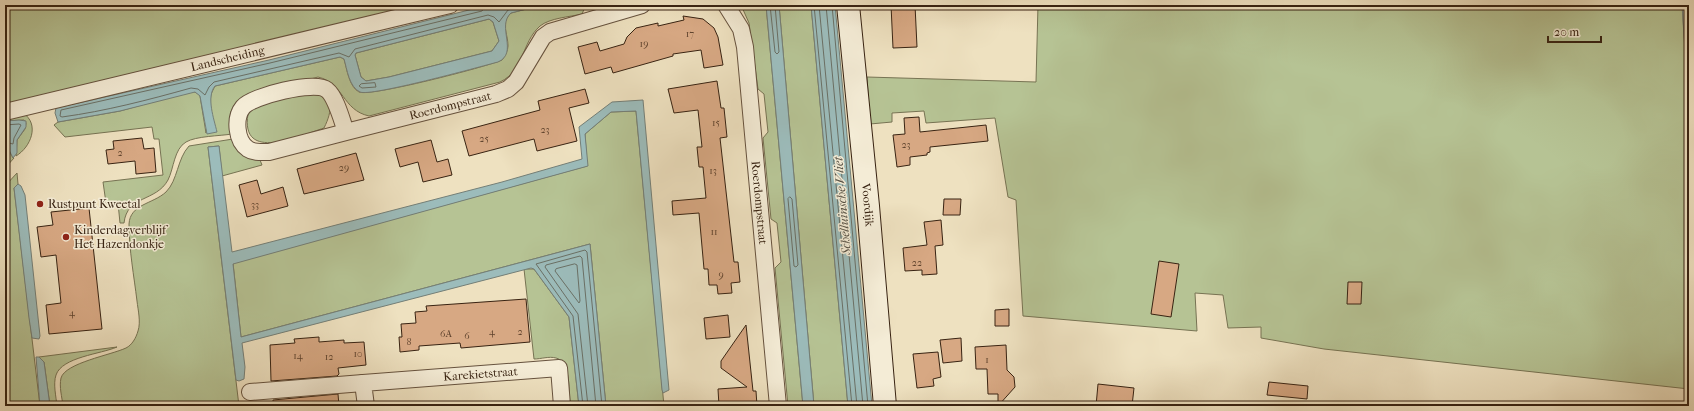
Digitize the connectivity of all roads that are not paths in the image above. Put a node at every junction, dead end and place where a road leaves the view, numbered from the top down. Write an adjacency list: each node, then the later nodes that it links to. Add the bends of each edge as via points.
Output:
1 (450, 5): 5 (street, Landscheiding)
2 (642, 5): 6 (street, Roerdompstraat, via 550,32 543,37 516,82 508,89)
3 (726, 5): 11 (street, Roerdompstraat, via 741,29 745,47)
4 (848, 5): 12 (street, Voordijk)
5 (5, 112)
6 (346, 132): 6 (street, Roerdompstraat, via 335,102 327,90 318,86 300,87 252,100 241,110 237,123 241,142 248,149 257,152 269,152)
7 (363, 383): 8 (street, Karekietstraat); 9 (street); 10 (street, Karekietstraat, via 559,368)
8 (250, 392)
9 (366, 406)
10 (562, 406)
11 (778, 406)
12 (885, 406)

